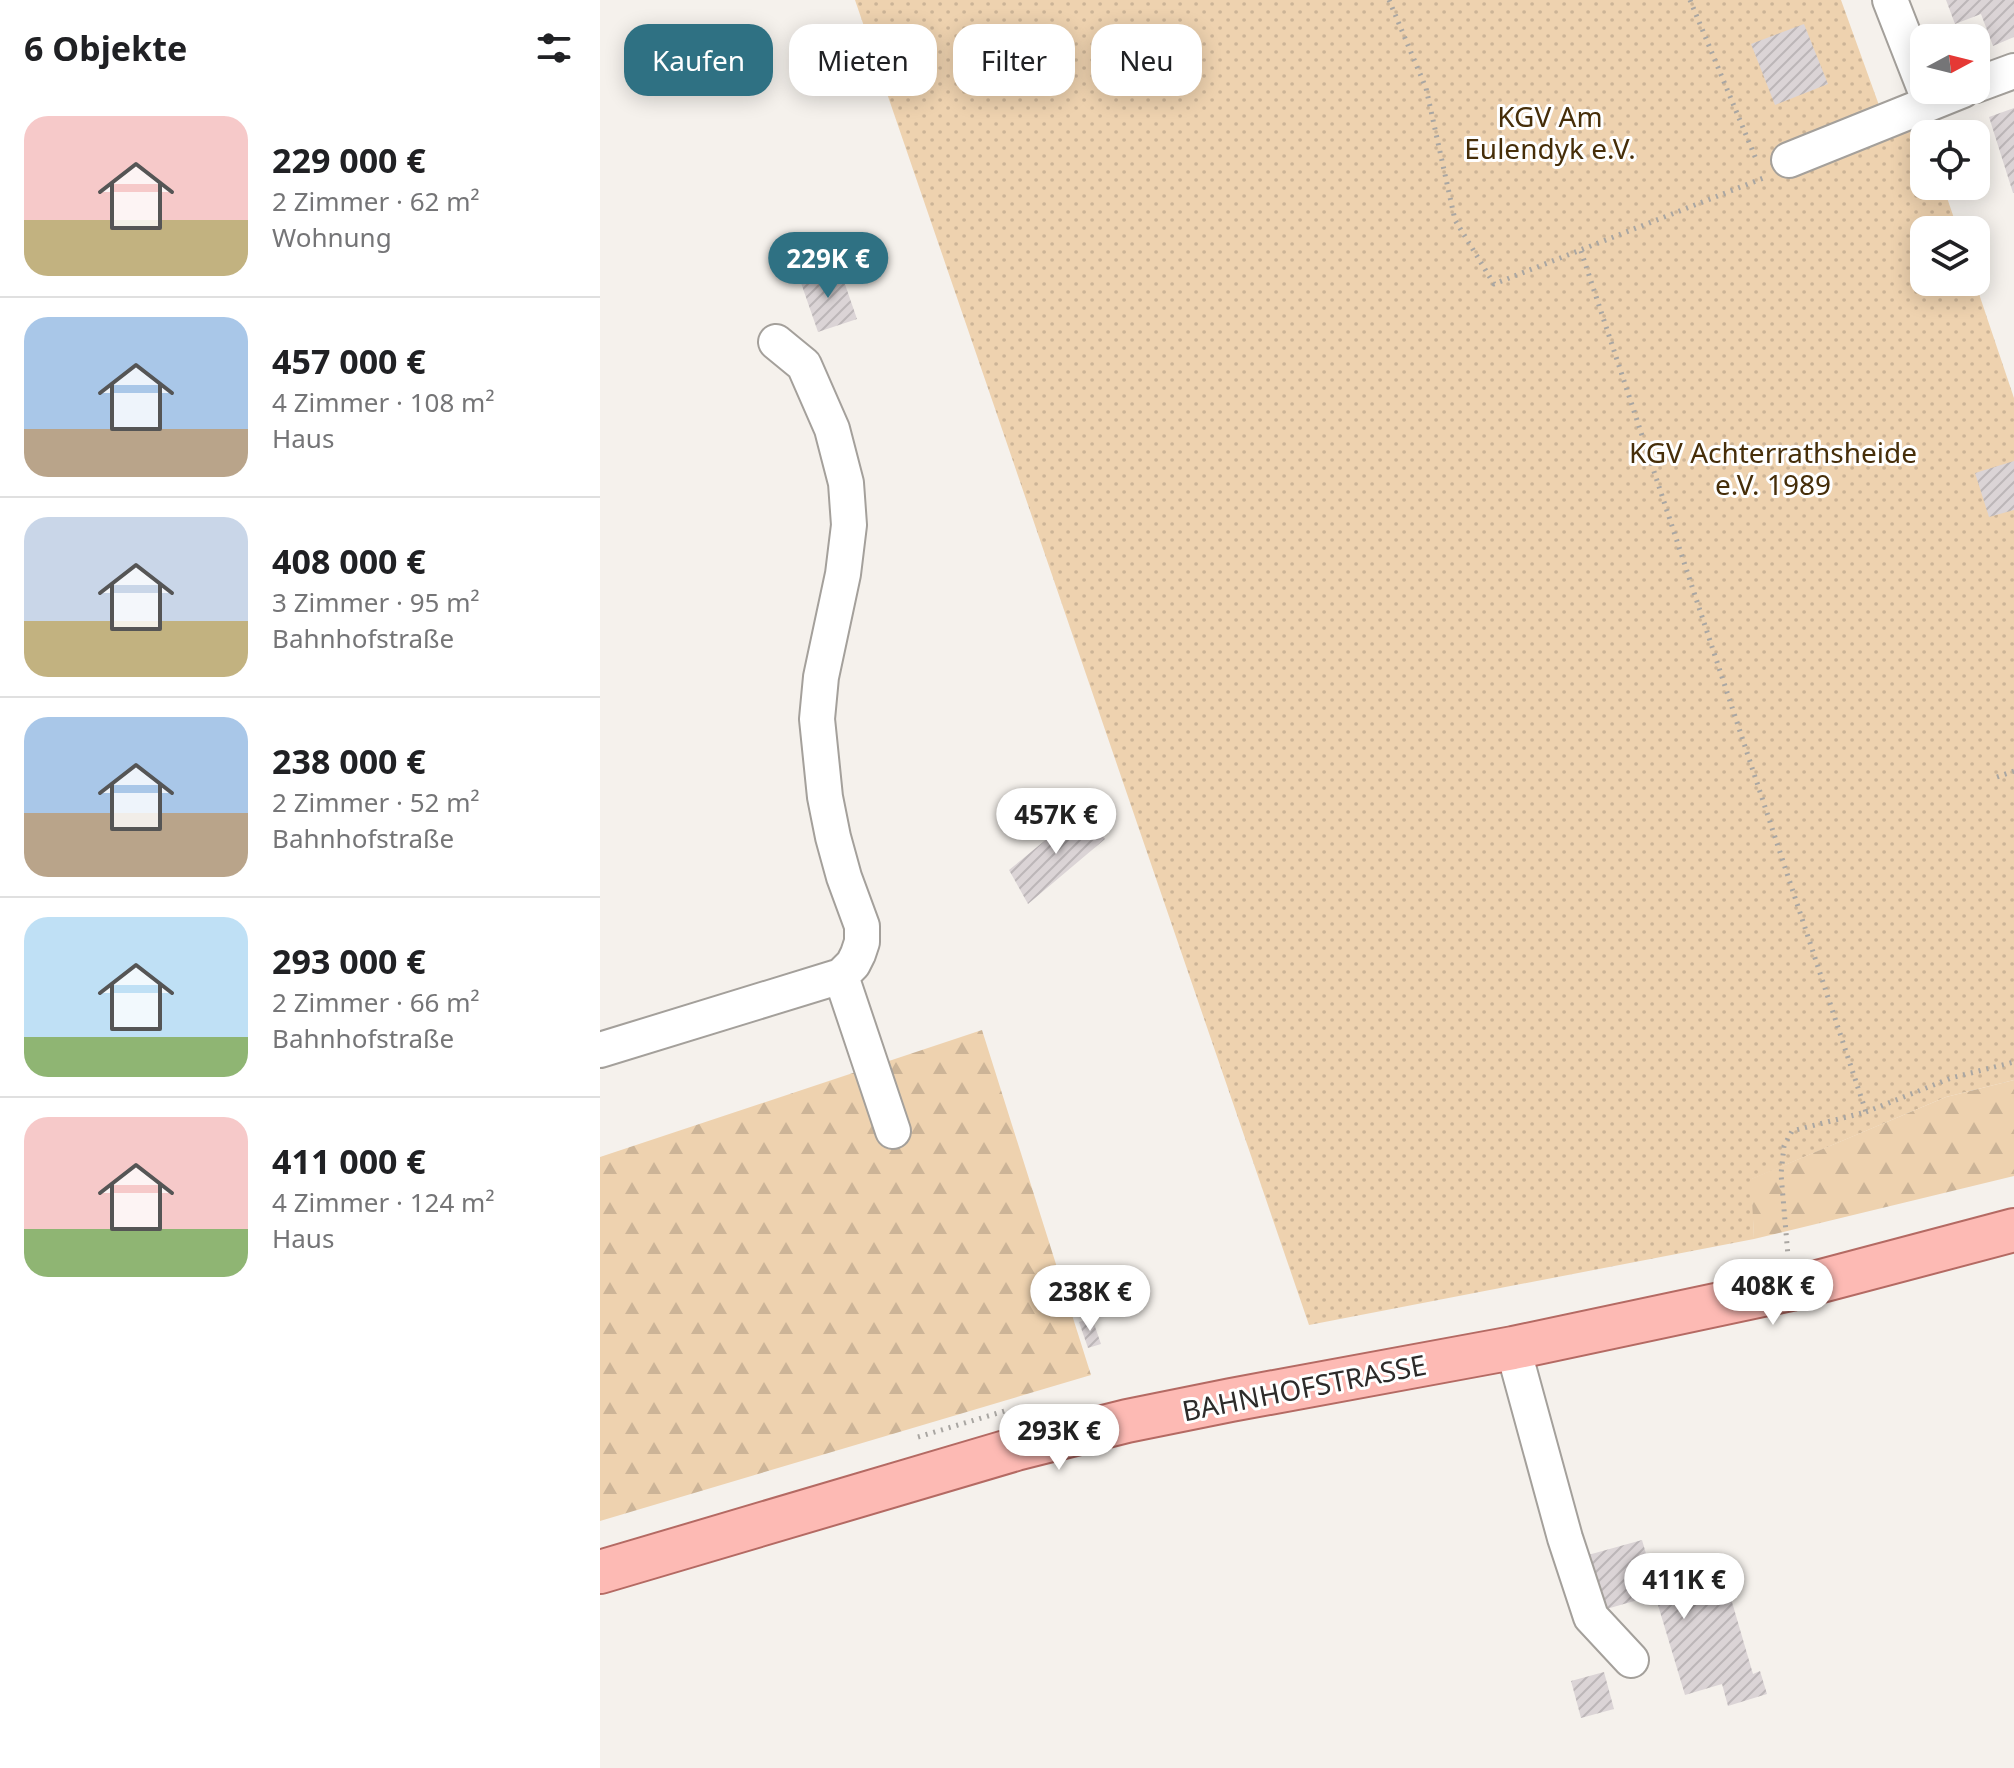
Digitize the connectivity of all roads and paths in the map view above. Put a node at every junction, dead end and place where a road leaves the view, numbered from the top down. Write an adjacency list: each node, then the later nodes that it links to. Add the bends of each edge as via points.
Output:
1 (1389, 0): 9 (path, via 1426,88 1455,220 1494,284)
2 (1690, 0): 8 (path)
3 (1890, 0): 4 (street)
4 (1910, 50)
5 (2014, 71): 6 (street)
6 (1990, 80)
7 (1910, 102): 8 (street)
8 (1776, 170): 9 (path)
9 (1581, 251): 16 (path)
10 (776, 342): 13 (street, via 804,365 832,429 846,483 849,525 843,574 817,719 833,837 862,926 858,954)
11 (2014, 771): 12 (path)
12 (1997, 777)
13 (841, 976): 14 (street); 17 (street)
14 (600, 1050)
15 (2014, 1062): 16 (path, via 1951,1078)
16 (1866, 1112): 19 (path, via 1792,1131 1784,1146 1781,1174)
17 (893, 1131)
18 (2014, 1230): 19 (main road, BAHNHOFSTRASSE)
19 (1791, 1289): 20 (main road, BAHNHOFSTRASSE)
20 (1513, 1348): 21 (main road, BAHNHOFSTRASSE, via 1127,1421); 22 (street, via 1591,1617)
21 (600, 1572)
22 (1631, 1660)

